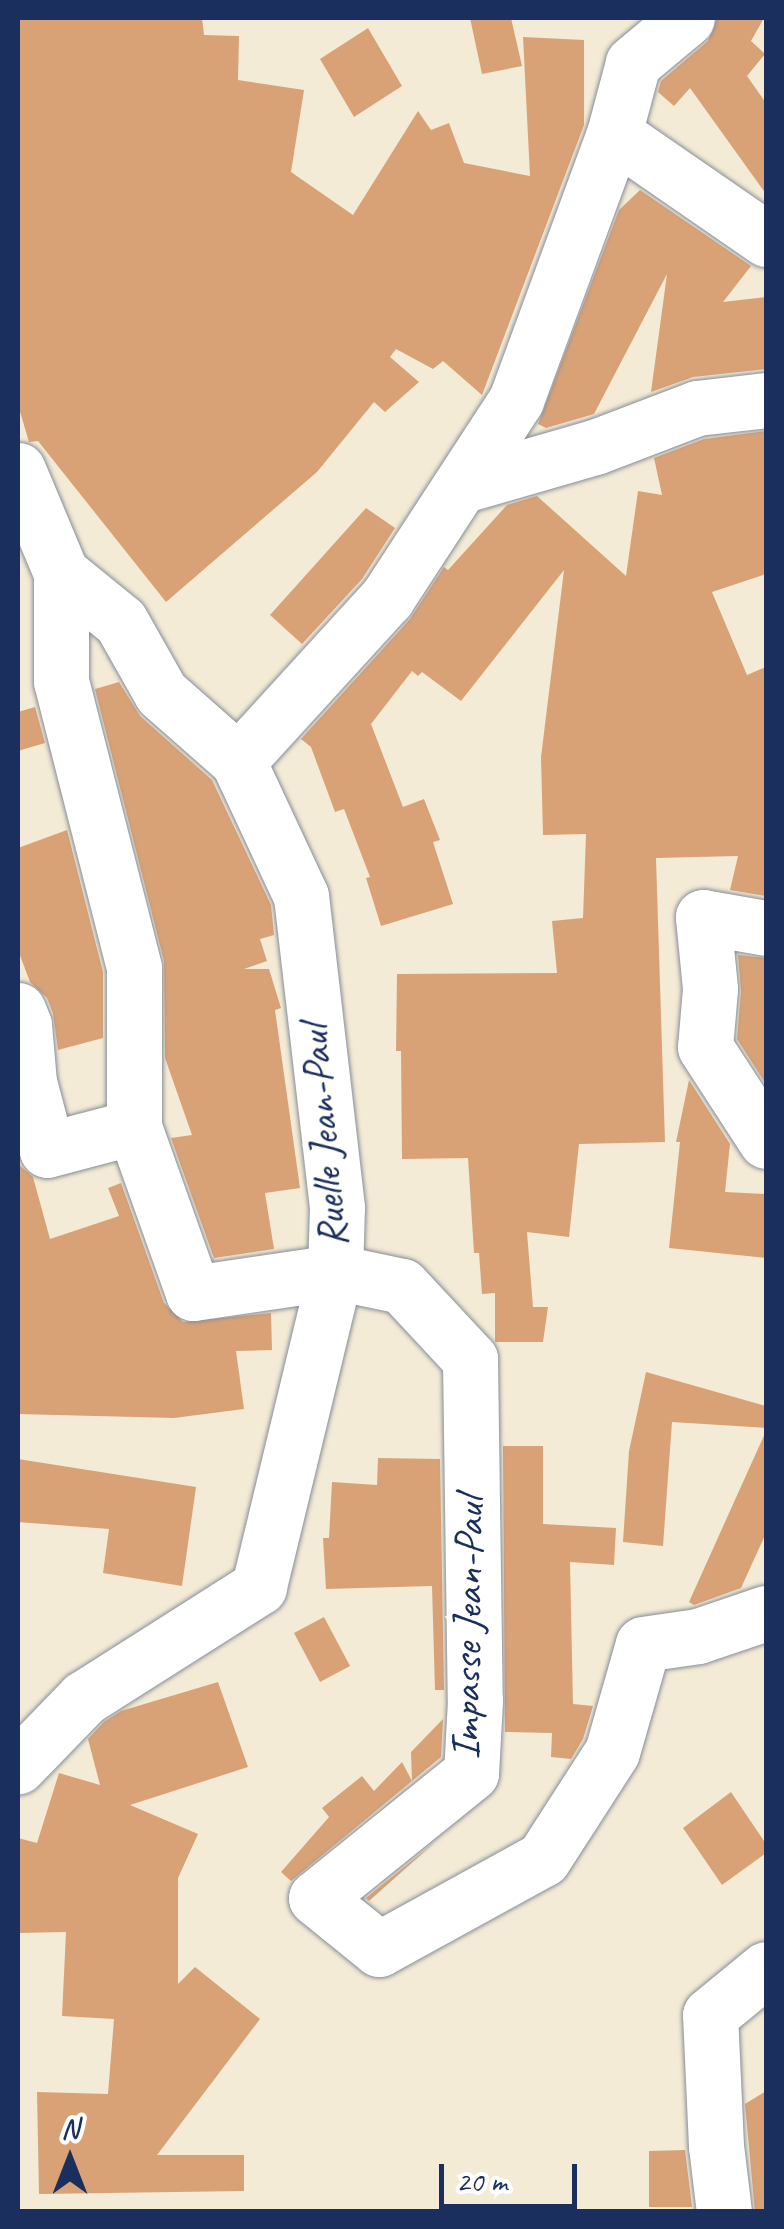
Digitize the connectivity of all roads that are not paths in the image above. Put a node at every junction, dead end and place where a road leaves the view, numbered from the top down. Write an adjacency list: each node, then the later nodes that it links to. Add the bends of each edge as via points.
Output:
1 (687, 18): 2 (street, via 633,63)
2 (614, 134): 3 (street); 6 (street, via 516,400)
3 (766, 239)
4 (766, 400): 6 (street, via 696,408 595,447)
5 (18, 470): 7 (street, Ruelle Jean-Paul)
6 (464, 485): 8 (street, via 387,598)
7 (61, 573): 8 (street, Ruelle Jean-Paul, via 121,622 161,693); 11 (street, via 61,681 134,968)
8 (238, 760): 13 (street, Ruelle Jean-Paul, via 301,896 337,1208)
9 (766, 928): 12 (street, via 703,917 710,989 705,1047)
10 (18, 1010): 11 (street, via 47,1150)
11 (134, 1127): 13 (street, via 194,1293)
12 (766, 1141)
13 (335, 1272): 14 (street, Impasse Jean-Paul, via 402,1286 470,1359 471,1774 316,1898 379,1949 542,1860 612,1752 643,1644 698,1636); 15 (street, Ruelle Jean-Paul, via 260,1587 84,1698)
14 (766, 1613)
15 (18, 1766)
16 (766, 1969): 17 (street, via 710,2015)
17 (724, 2212)

